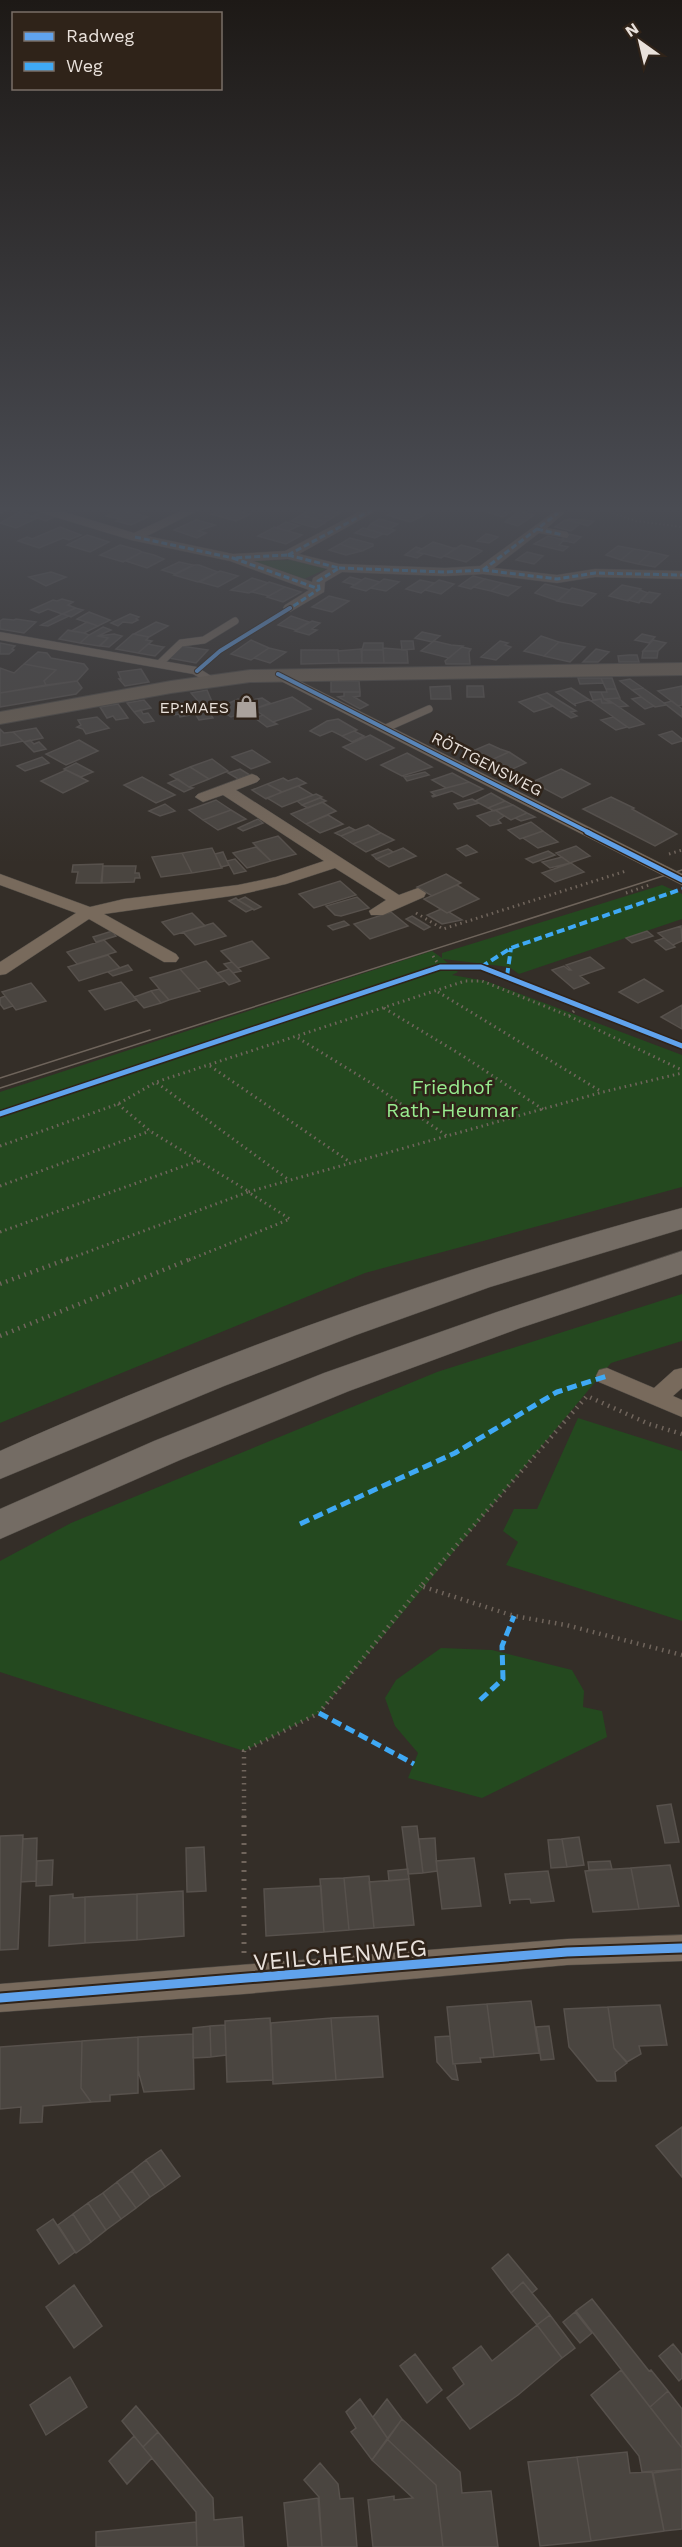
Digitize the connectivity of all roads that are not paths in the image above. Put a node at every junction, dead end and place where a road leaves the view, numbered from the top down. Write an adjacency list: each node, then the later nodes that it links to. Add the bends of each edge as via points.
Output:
1 (227, 626): 3 (lane, via 204,640 181,643)
2 (0, 636): 3 (street)
3 (157, 664): 6 (street, via 197,671); 7 (street)
4 (679, 672): 5 (main road)
5 (278, 674): 6 (main road); 10 (street, RÖTTGENSWEG)
6 (212, 681): 7 (main road)
7 (171, 687): 9 (main road)
8 (429, 709): 10 (lane)
9 (0, 718)
10 (386, 728): 16 (street, RÖTTGENSWEG)
11 (252, 779): 12 (street)
12 (224, 789): 13 (street); 14 (street)
13 (203, 797)
14 (338, 862): 18 (street); 20 (street, via 238,890)
15 (0, 879): 20 (street)
16 (682, 880)
17 (418, 893): 18 (street)
18 (398, 901): 19 (street)
19 (377, 911)
20 (89, 912): 21 (street); 22 (street)
21 (170, 958)
22 (0, 970)
23 (682, 1218): 29 (highway, via 366,1316)
24 (682, 1262): 30 (highway, via 434,1344 271,1407)
25 (607, 1376): 27 (street)
26 (682, 1376): 27 (street)
27 (658, 1397): 28 (street)
28 (682, 1409)
29 (0, 1466)
30 (0, 1525)
31 (682, 1948): 32 (street, VEILCHENWEG, via 567,1952)
32 (0, 1998)

